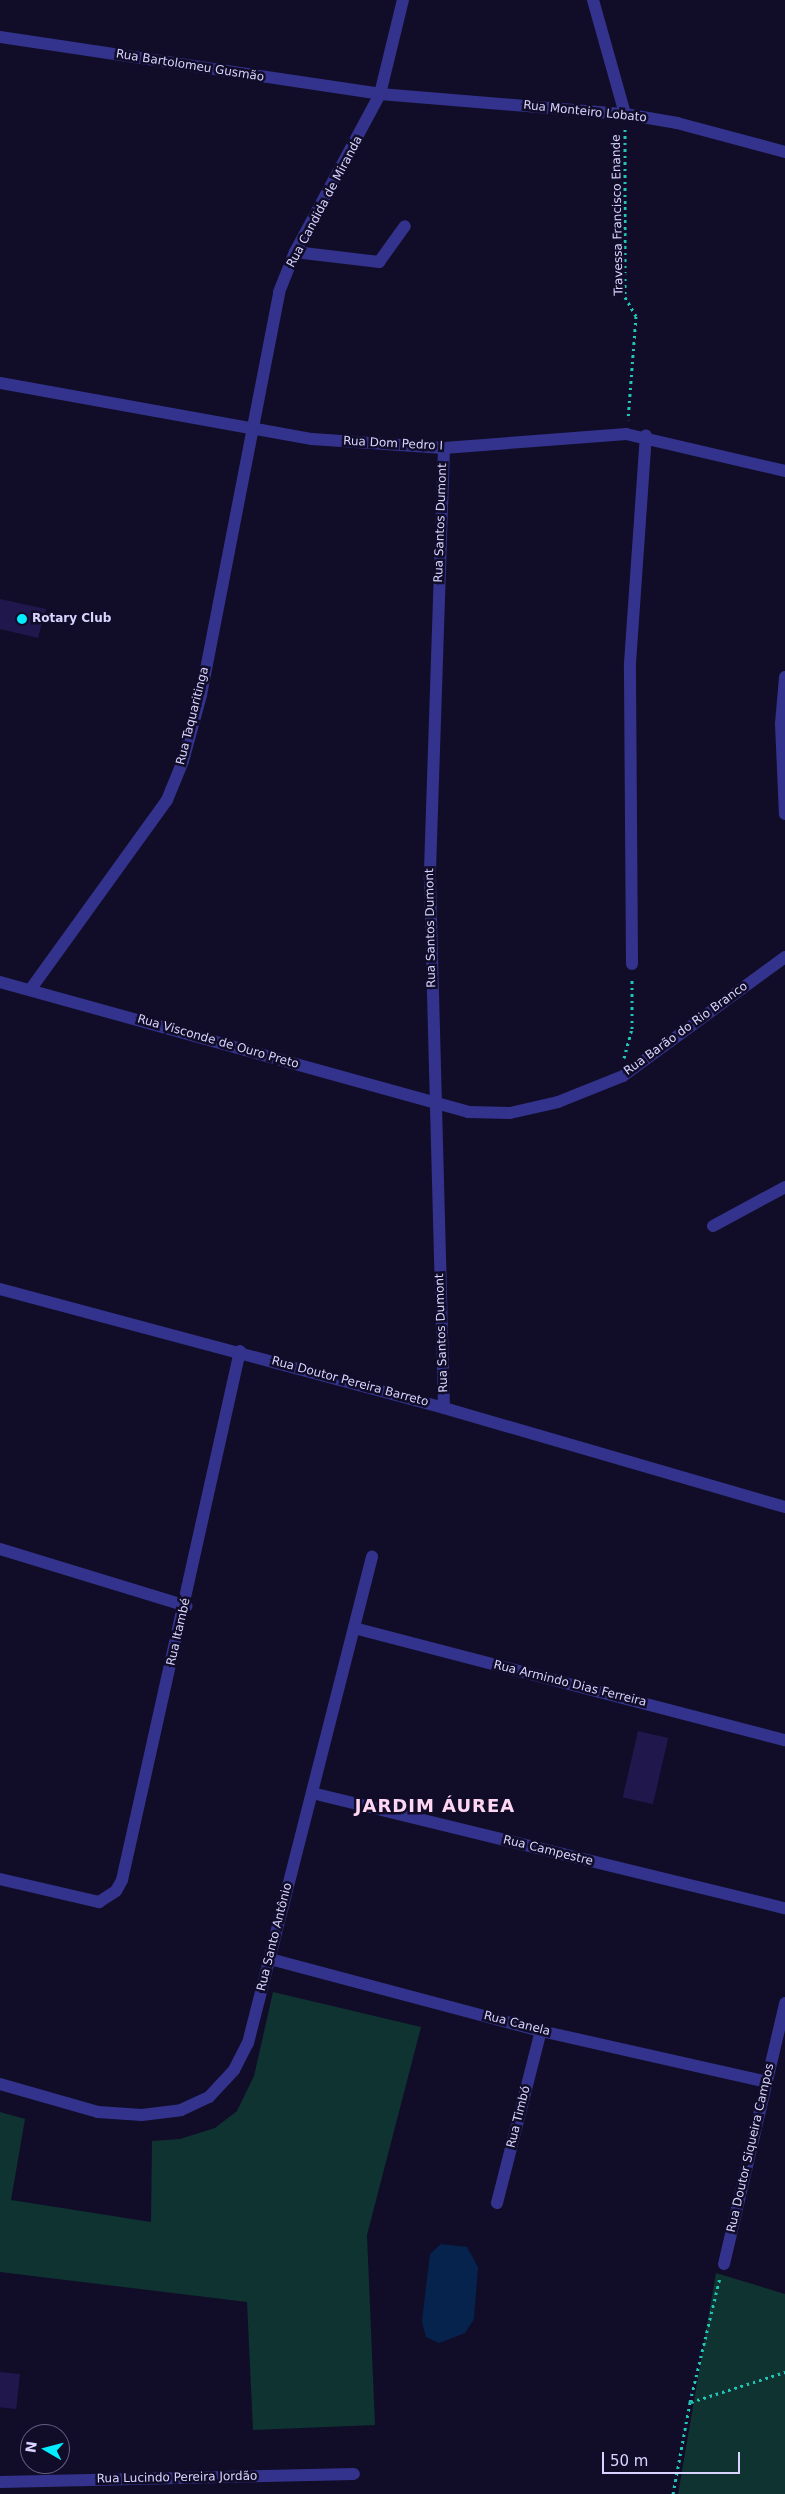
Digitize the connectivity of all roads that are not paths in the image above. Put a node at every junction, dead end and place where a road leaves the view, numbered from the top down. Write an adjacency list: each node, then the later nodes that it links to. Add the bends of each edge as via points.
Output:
1 (403, 0): 4 (street, Rua Candida de Miranda)
2 (593, 0): 5 (street)
3 (0, 37): 4 (street, Rua Bartolomeu Gusmão)
4 (380, 94): 5 (street, Rua Monteiro Lobato); 8 (street, Rua Candida de Miranda)
5 (625, 114): 6 (street, Rua Monteiro Lobato, via 677,123)
6 (785, 152)
7 (405, 226): 8 (street, via 379,262)
8 (295, 252): 10 (street, Rua Candida de Miranda, via 279,292)
9 (0, 384): 10 (street, Rua Dom Pedro I)
10 (250, 429): 12 (street, Rua Dom Pedro I, via 377,445); 19 (street, Rua Taquaritinga, via 201,695 184,761 167,800)
11 (646, 436): 12 (street, Rua Dom Pedro I, via 626,434); 13 (street, Rua Dom Pedro I); 17 (street, via 630,663)
12 (444, 448): 20 (street, Rua Santos Dumont, via 430,776)
13 (785, 471)
14 (785, 677): 15 (street, via 781,724)
15 (785, 814)
16 (785, 957): 20 (street, Rua Barão do Rio Branco, via 623,1076 558,1102 510,1114 468,1112)
17 (632, 964)
18 (0, 982): 19 (street, Rua Visconde de Ouro Preto)
19 (30, 990): 20 (street, Rua Visconde de Ouro Preto)
20 (436, 1103): 25 (street, Rua Santos Dumont)
21 (785, 1187): 22 (street)
22 (713, 1226)
23 (0, 1289): 24 (street, Rua Doutor Pereira Barreto)
24 (240, 1351): 25 (street, Rua Doutor Pereira Barreto); 29 (street, Rua Itambé)
25 (444, 1408): 26 (street, Rua Doutor Pereira Barreto)
26 (785, 1508)
27 (0, 1549): 29 (street)
28 (372, 1556): 30 (street, Rua Santo Antônio)
29 (186, 1606): 33 (street, Rua Itambé, via 122,1880 116,1891 99,1902)
30 (354, 1628): 31 (street, Rua Armindo Dias Ferreira); 32 (street, Rua Santo Antônio)
31 (785, 1740)
32 (312, 1793): 34 (street, Rua Campestre); 35 (street, Rua Santo Antônio)
33 (0, 1879)
34 (785, 1908)
35 (270, 1959): 37 (street, Rua Canela); 39 (street, Rua Santo Antônio, via 248,2043 234,2070 209,2097 182,2110 142,2115 98,2112)
36 (785, 2002): 38 (street, Rua Doutor Siqueira Campos)
37 (541, 2031): 38 (street, Rua Canela); 40 (street, Rua Timbó)
38 (767, 2082): 41 (street, Rua Doutor Siqueira Campos)
39 (0, 2084)
40 (497, 2203)
41 (724, 2264)
42 (354, 2474): 43 (street, Rua Lucindo Pereira Jordão)
43 (0, 2482)

